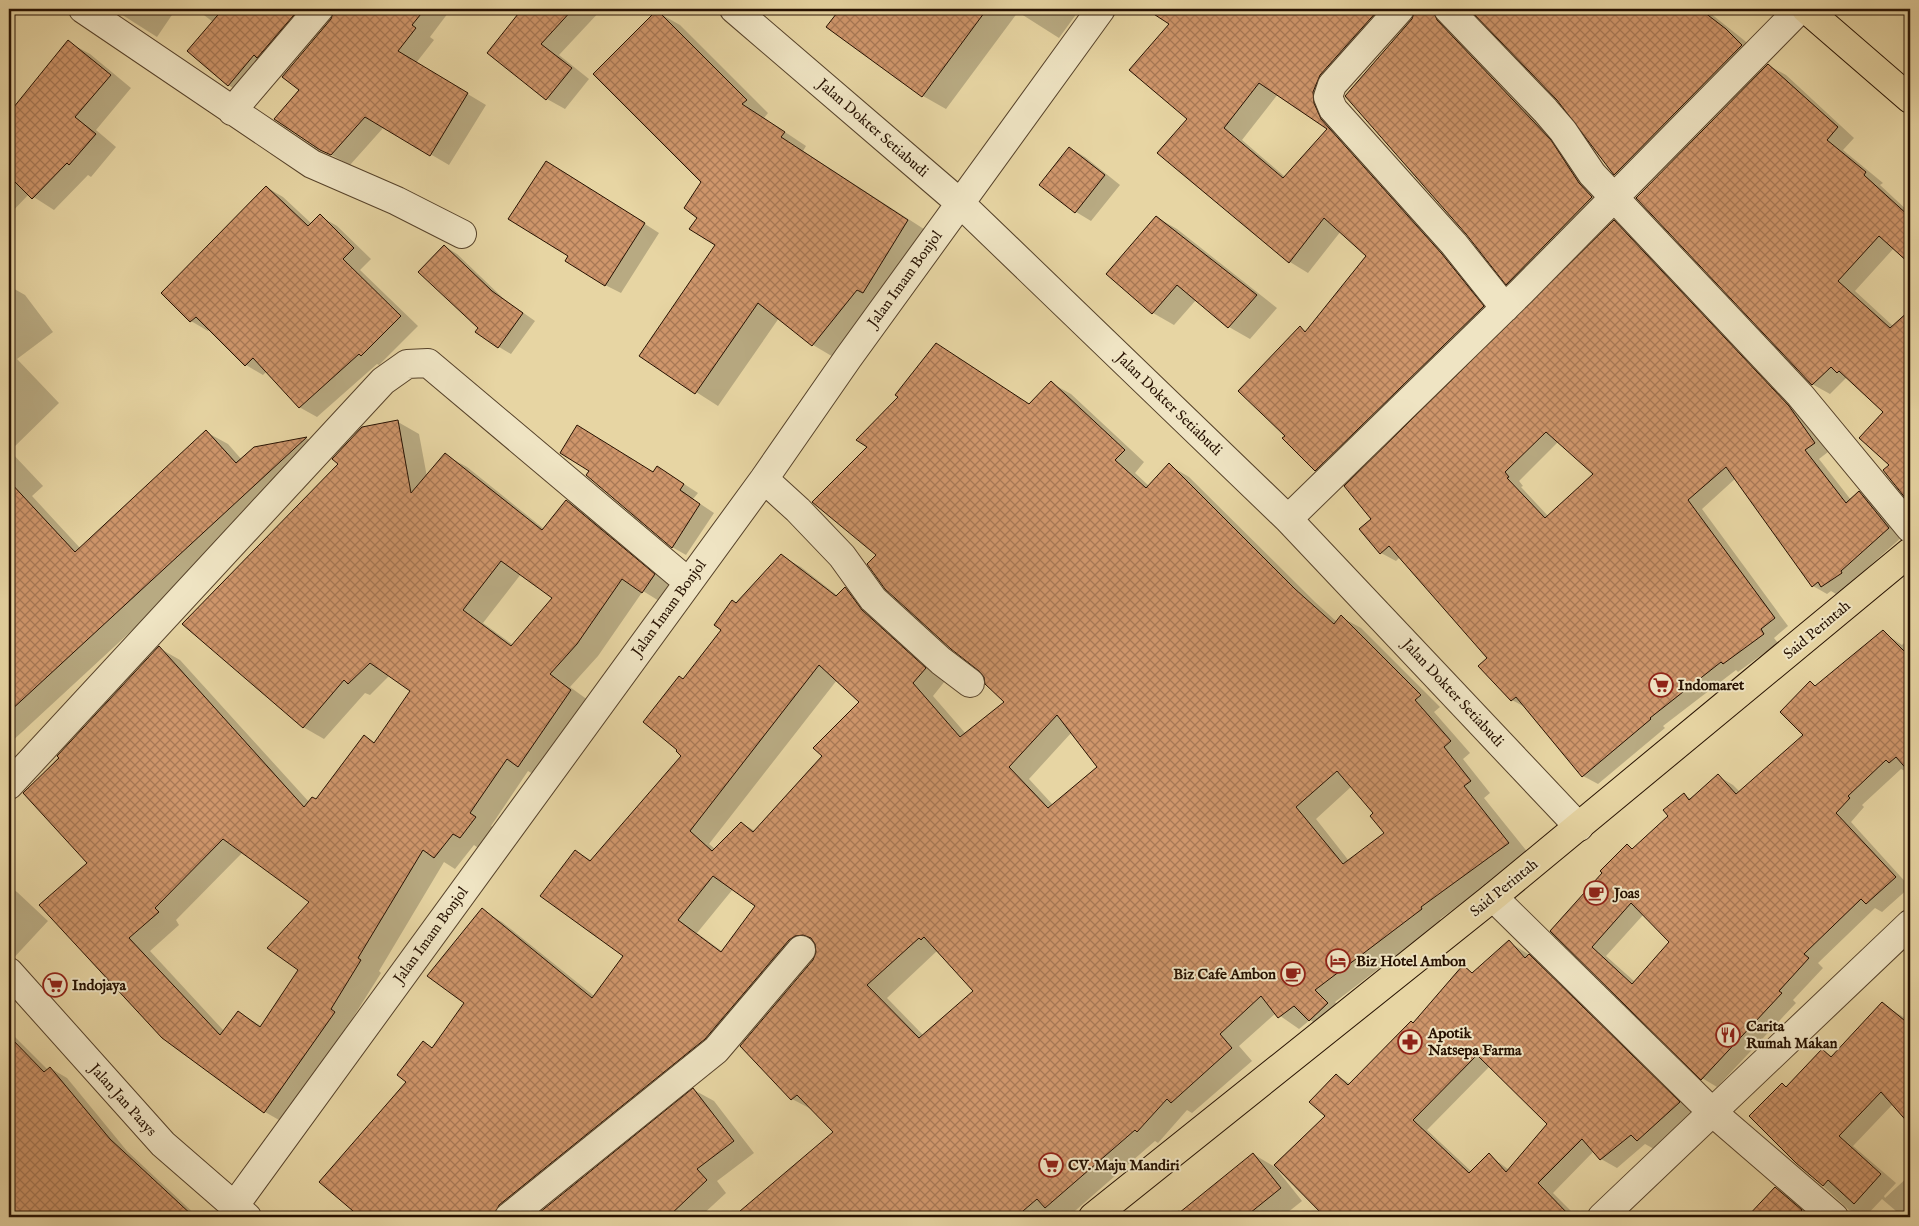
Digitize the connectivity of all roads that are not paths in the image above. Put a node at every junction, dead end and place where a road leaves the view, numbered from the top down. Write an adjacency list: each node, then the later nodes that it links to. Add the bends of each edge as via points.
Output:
1 (83, 9): 10 (street)
2 (319, 9): 10 (street)
3 (734, 9): 12 (street, Jalan Dokter Setiabudi)
4 (1101, 9): 12 (street, Jalan Imam Bonjol)
5 (1400, 9): 14 (street, via 1332,85 1328,97 1333,108 1454,244)
6 (1448, 9): 11 (street, via 1524,86 1563,131 1592,174)
7 (1800, 9): 11 (street)
8 (1806, 9): 9 (main road)
9 (1910, 99)
10 (232, 111): 13 (street, via 312,164 398,200)
11 (1615, 198): 14 (street); 17 (street, via 1800,395)
12 (960, 203): 15 (street, Jalan Imam Bonjol); 16 (street, Jalan Dokter Setiabudi)
13 (462, 234)
14 (1505, 308): 16 (street)
15 (764, 479): 19 (street, Jalan Imam Bonjol); 20 (street, via 842,556 872,599)
16 (1288, 519): 22 (street, Jalan Dokter Setiabudi)
17 (1910, 528)
18 (1910, 552): 22 (main road, Said Perintah)
19 (688, 582): 21 (street, via 428,363 407,364 383,381); 28 (street, Jalan Imam Bonjol)
20 (970, 683)
21 (9, 785)
22 (1579, 826): 23 (main road, Said Perintah)
23 (1494, 897): 27 (street); 30 (main road, Said Perintah)
24 (1910, 924): 27 (street)
25 (801, 950): 29 (street, via 716,1050)
26 (9, 972): 28 (street, Jalan Jan Paays, via 163,1144)
27 (1712, 1111): 31 (street); 32 (street)
28 (241, 1211)
29 (509, 1217)
30 (1093, 1217)
31 (1602, 1217)
32 (1834, 1217)

